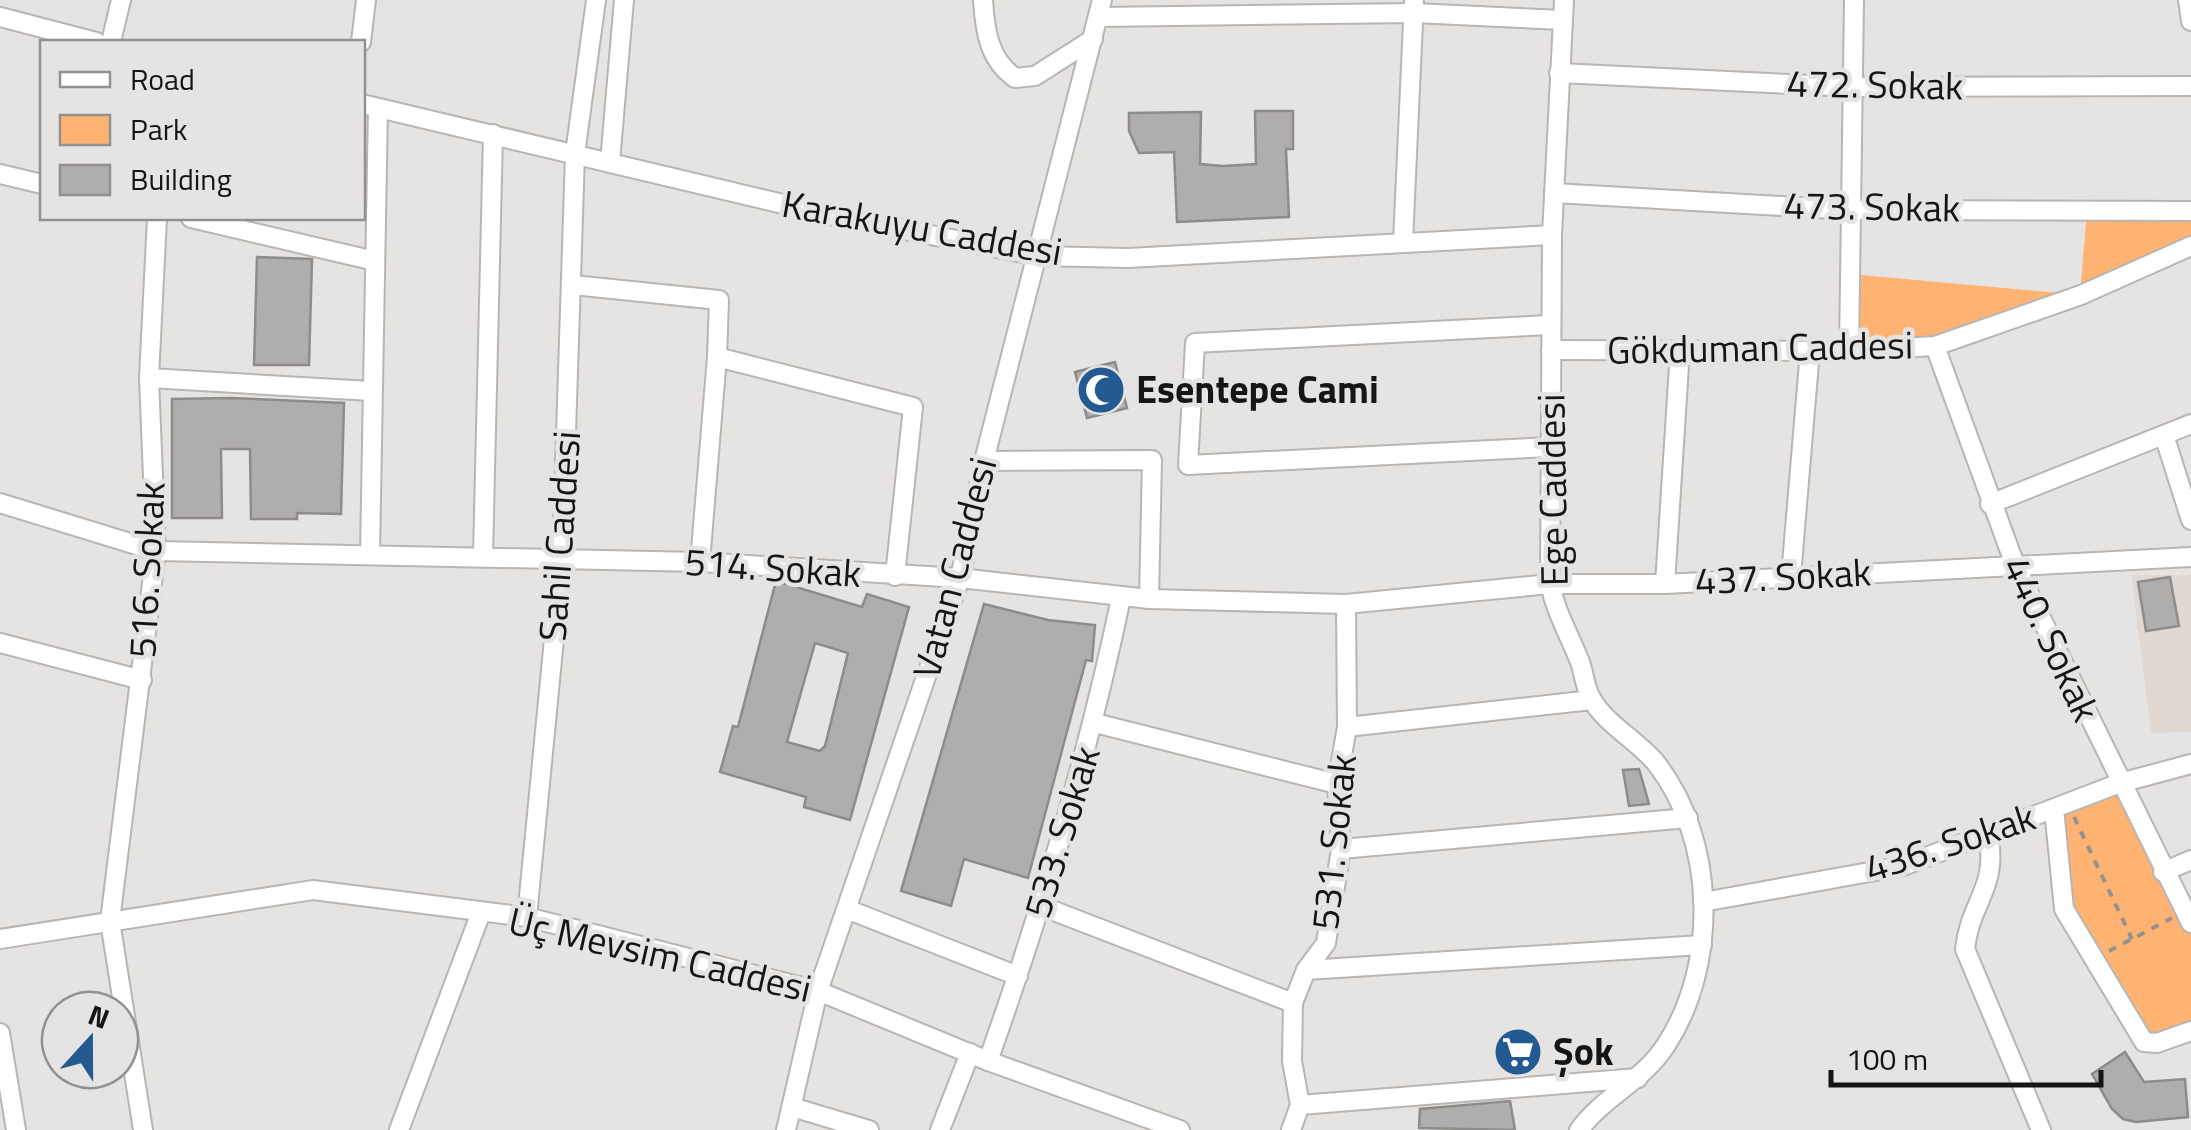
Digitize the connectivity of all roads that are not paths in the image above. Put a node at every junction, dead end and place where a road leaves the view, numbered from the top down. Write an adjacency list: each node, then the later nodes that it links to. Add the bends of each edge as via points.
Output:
1 (120, 0): 17 (street)
2 (366, 0): 18 (street)
3 (596, 0): 24 (street, Sahil Caddesi)
4 (624, 0): 25 (street)
5 (983, 0): 15 (street, via 998,66 1015,78 1035,76)
6 (1564, 0): 14 (street, Ege Caddesi)
7 (1854, 0): 21 (street)
8 (2188, 0): 13 (street)
9 (1414, 7): 10 (street); 11 (street); 34 (street)
10 (1435, 7): 14 (street)
11 (1100, 9): 15 (street, Vatan Caddesi)
12 (0, 17): 16 (street)
13 (2191, 17)
14 (1562, 20): 19 (street, Ege Caddesi)
15 (1093, 38): 36 (street, Vatan Caddesi)
16 (88, 40)
17 (111, 40)
18 (361, 40)
19 (1559, 73): 21 (street, 472. Sokak); 28 (street, Ege Caddesi)
20 (2191, 86): 21 (street, 472. Sokak)
21 (1852, 87): 29 (street)
22 (370, 106): 23 (street, Karakuyu Caddesi); 37 (street)
23 (493, 134): 24 (street, Karakuyu Caddesi); 57 (street)
24 (575, 154): 25 (street, Karakuyu Caddesi); 38 (street, Sahil Caddesi)
25 (610, 162): 36 (street, Karakuyu Caddesi)
26 (0, 174): 27 (street)
27 (40, 184)
28 (1554, 193): 29 (street, 473. Sokak); 33 (street, Ege Caddesi)
29 (1851, 210): 30 (street, 473. Sokak); 44 (street)
30 (2191, 211)
31 (157, 220): 46 (street, 516. Sokak)
32 (199, 220): 37 (street)
33 (1552, 235): 34 (street, Karakuyu Caddesi); 39 (street, Ege Caddesi)
34 (1403, 242): 36 (street, Karakuyu Caddesi, via 1128,258)
35 (2191, 246): 40 (street, Gökduman Caddesi, via 2081,295)
36 (1039, 256): 51 (street, Vatan Caddesi)
37 (374, 262): 47 (street)
38 (572, 285): 45 (street, via 719,300); 58 (street, Sahil Caddesi)
39 (1550, 325): 41 (street, Ege Caddesi); 50 (street, via 1196,342 1188,465)
40 (1936, 346): 44 (street, Gökduman Caddesi); 53 (street, 440. Sokak)
41 (1551, 350): 42 (street, Gökduman Caddesi); 50 (street, Ege Caddesi)
42 (1680, 350): 43 (street, Gökduman Caddesi); 66 (street)
43 (1810, 351): 44 (street, Gökduman Caddesi); 63 (street)
44 (1849, 351)
45 (717, 357): 60 (street); 62 (street, via 913,407)
46 (149, 378): 47 (street); 55 (street, 516. Sokak)
47 (372, 391): 56 (street)
48 (2191, 424): 49 (street)
49 (2164, 435): 53 (street); 54 (street)
50 (1551, 447): 65 (street, Ege Caddesi)
51 (984, 461): 64 (street, Vatan Caddesi); 68 (street, via 1152,460)
52 (0, 504): 55 (street, 514. Sokak)
53 (1990, 504): 61 (street, 440. Sokak)
54 (2191, 520)
55 (156, 551): 56 (street, 514. Sokak); 71 (street, 516. Sokak)
56 (370, 554): 57 (street, 514. Sokak)
57 (483, 556): 58 (street, 514. Sokak)
58 (562, 557): 60 (street, 514. Sokak); 88 (street, Sahil Caddesi)
59 (2191, 557): 61 (street, 437. Sokak)
60 (700, 562): 62 (street, 514. Sokak)
61 (2015, 566): 63 (street, 437. Sokak); 77 (street, 440. Sokak)
62 (896, 576): 64 (street, 514. Sokak)
63 (1791, 576): 66 (street, 437. Sokak)
64 (960, 578): 67 (street, 514. Sokak); 86 (street, Vatan Caddesi)
65 (1550, 584): 66 (street, 437. Sokak); 69 (street, 514. Sokak); 72 (street, Ege Caddesi)
66 (1666, 584)
67 (1121, 598): 68 (street, 514. Sokak); 73 (street, 533. Sokak)
68 (1149, 599): 69 (street, 514. Sokak)
69 (1346, 604): 74 (street, 531. Sokak)
70 (0, 643): 71 (street)
71 (142, 680): 90 (street, 516. Sokak)
72 (1592, 700): 74 (street); 79 (street, Ege Caddesi, via 1656,764)
73 (1095, 723): 76 (street); 85 (street, 533. Sokak)
74 (1347, 727): 76 (street, 531. Sokak)
75 (2191, 764): 77 (street, 436. Sokak)
76 (1338, 784): 81 (street, 531. Sokak)
77 (2120, 784): 78 (street, 436. Sokak); 83 (street, 440. Sokak)
78 (2061, 806): 80 (street, 436. Sokak); 97 (street, via 2064,909 2144,1042)
79 (1688, 818): 81 (street); 84 (street, Ege Caddesi)
80 (1988, 834): 84 (street, 436. Sokak, via 1903,866); 113 (street, via 1991,878 1965,949)
81 (1340, 849): 93 (street, 531. Sokak, via 1326,943)
82 (2191, 860): 83 (street)
83 (2164, 872): 89 (street, 440. Sokak)
84 (1703, 902): 92 (street, Ege Caddesi)
85 (1041, 906): 94 (street, 533. Sokak); 96 (street)
86 (849, 910): 94 (street); 95 (street, Vatan Caddesi)
87 (480, 914): 88 (street, Üç Mevsim Caddesi); 90 (street, Üç Mevsim Caddesi, via 313,890); 106 (street)
88 (527, 917): 95 (street, Üç Mevsim Caddesi)
89 (2188, 917)
90 (110, 921): 91 (street, Üç Mevsim Caddesi); 105 (street, 516. Sokak)
91 (0, 939)
92 (1702, 946): 93 (street); 100 (street, Ege Caddesi, via 1692,991 1667,1044)
93 (1306, 970): 96 (street, 531. Sokak)
94 (1018, 976): 99 (street, 533. Sokak)
95 (818, 991): 99 (street, Üç Mevsim Caddesi); 102 (street, Vatan Caddesi)
96 (1293, 1003): 101 (street, 531. Sokak, via 1292,1062)
97 (2191, 1031)
98 (0, 1033): 104 (street)
99 (979, 1057): 103 (street, Üç Mevsim Caddesi); 109 (street, 533. Sokak)
100 (1640, 1078): 101 (street); 112 (street, Ege Caddesi, via 1595,1108)
101 (1300, 1105): 111 (street)
102 (792, 1107): 107 (street, Vatan Caddesi); 108 (street)
103 (1156, 1126): 110 (street, Üç Mevsim Caddesi)
104 (16, 1130)
105 (143, 1130)
106 (399, 1130)
107 (786, 1130)
108 (869, 1130)
109 (940, 1130)
110 (1180, 1130)
111 (1290, 1130)
112 (1579, 1130)
113 (2041, 1130)

